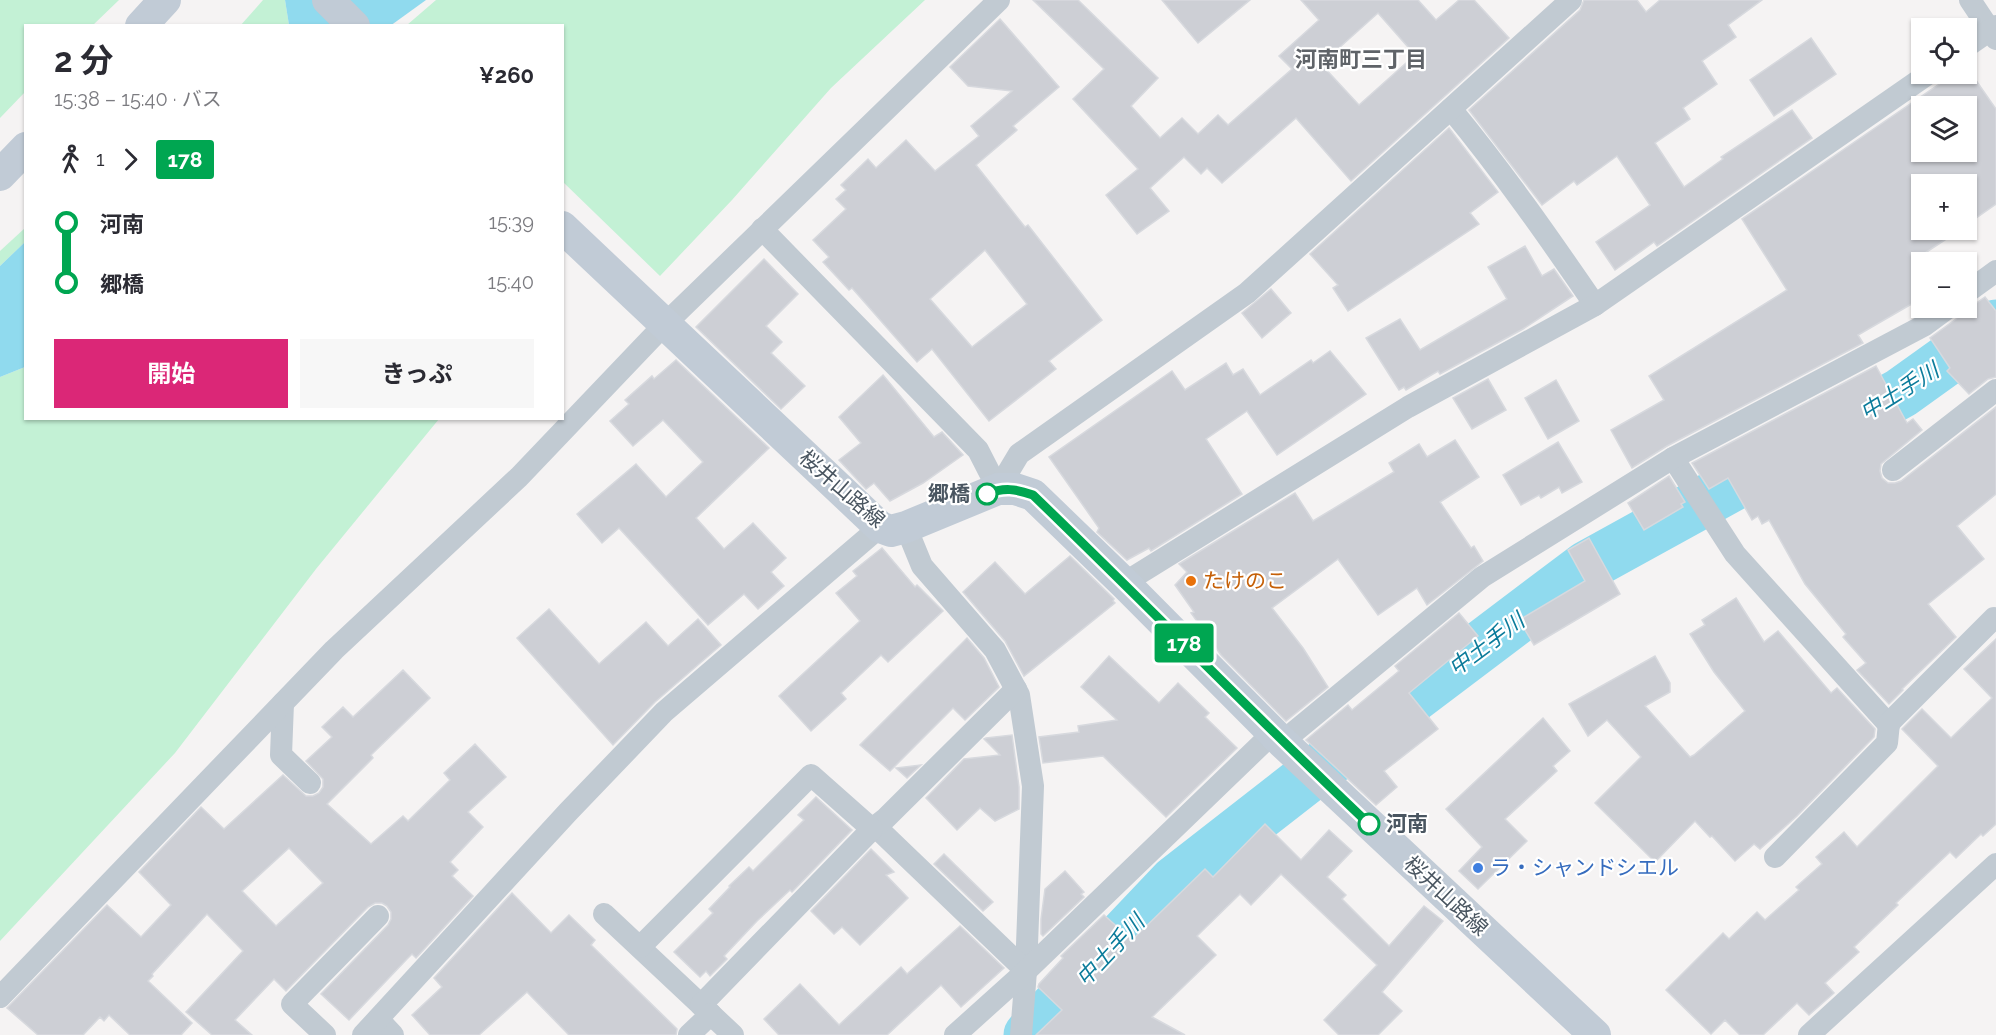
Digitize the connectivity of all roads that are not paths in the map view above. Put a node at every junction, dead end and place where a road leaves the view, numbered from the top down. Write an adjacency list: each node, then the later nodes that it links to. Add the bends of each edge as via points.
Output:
1 (165, 0): 6 (main road)
2 (328, 0): 7 (main road)
3 (999, 0): 15 (street)
4 (1571, 0): 11 (street)
5 (1970, 0): 8 (street)
6 (143, 24)
7 (352, 24)
8 (1994, 32): 9 (street)
9 (1977, 41)
10 (1914, 84): 18 (street)
11 (1451, 109): 18 (street, via 1532,213); 24 (street, via 1247,293 1019,454)
12 (24, 150): 13 (main road)
13 (0, 175)
14 (564, 229): 20 (main road, 桜井山路線)
15 (762, 229): 20 (street); 24 (street, via 978,450)
16 (1996, 271): 17 (street)
17 (1977, 285)
18 (1595, 305): 26 (street, via 1408,407)
19 (1934, 318): 22 (street)
20 (664, 325): 25 (main road, 桜井山路線); 29 (street, via 519,477 334,650)
21 (1996, 390): 23 (street)
22 (1674, 460): 30 (street, via 1736,554); 31 (street, via 1482,578)
23 (1893, 470)
24 (999, 489): 25 (main road, 桜井山路線); 26 (main road, 桜井山路線, via 1033,495)
25 (893, 527): 28 (street, via 995,650); 42 (street, via 664,712 568,812)
26 (1125, 583): 31 (main road, 桜井山路線)
27 (1995, 618): 30 (street)
28 (1016, 689): 33 (street); 39 (street, via 1033,786)
29 (283, 703): 32 (street, via 281,755); 40 (street)
30 (1889, 725): 34 (street, via 1887,744)
31 (1278, 738): 39 (street); 48 (main road, 桜井山路線)
32 (310, 783)
33 (874, 828): 38 (street, via 810,775); 39 (street); 41 (street)
34 (1774, 857)
35 (1996, 864): 49 (street)
36 (604, 914): 38 (street)
37 (378, 916): 43 (street, via 292,1004)
38 (639, 948): 41 (street)
39 (1026, 971): 46 (street); 47 (street)
40 (0, 997)
41 (706, 1010): 44 (street); 45 (street)
42 (378, 1030)
43 (325, 1035)
44 (689, 1035)
45 (733, 1035)
46 (956, 1035)
47 (1021, 1035)
48 (1595, 1035)
49 (1809, 1035)

